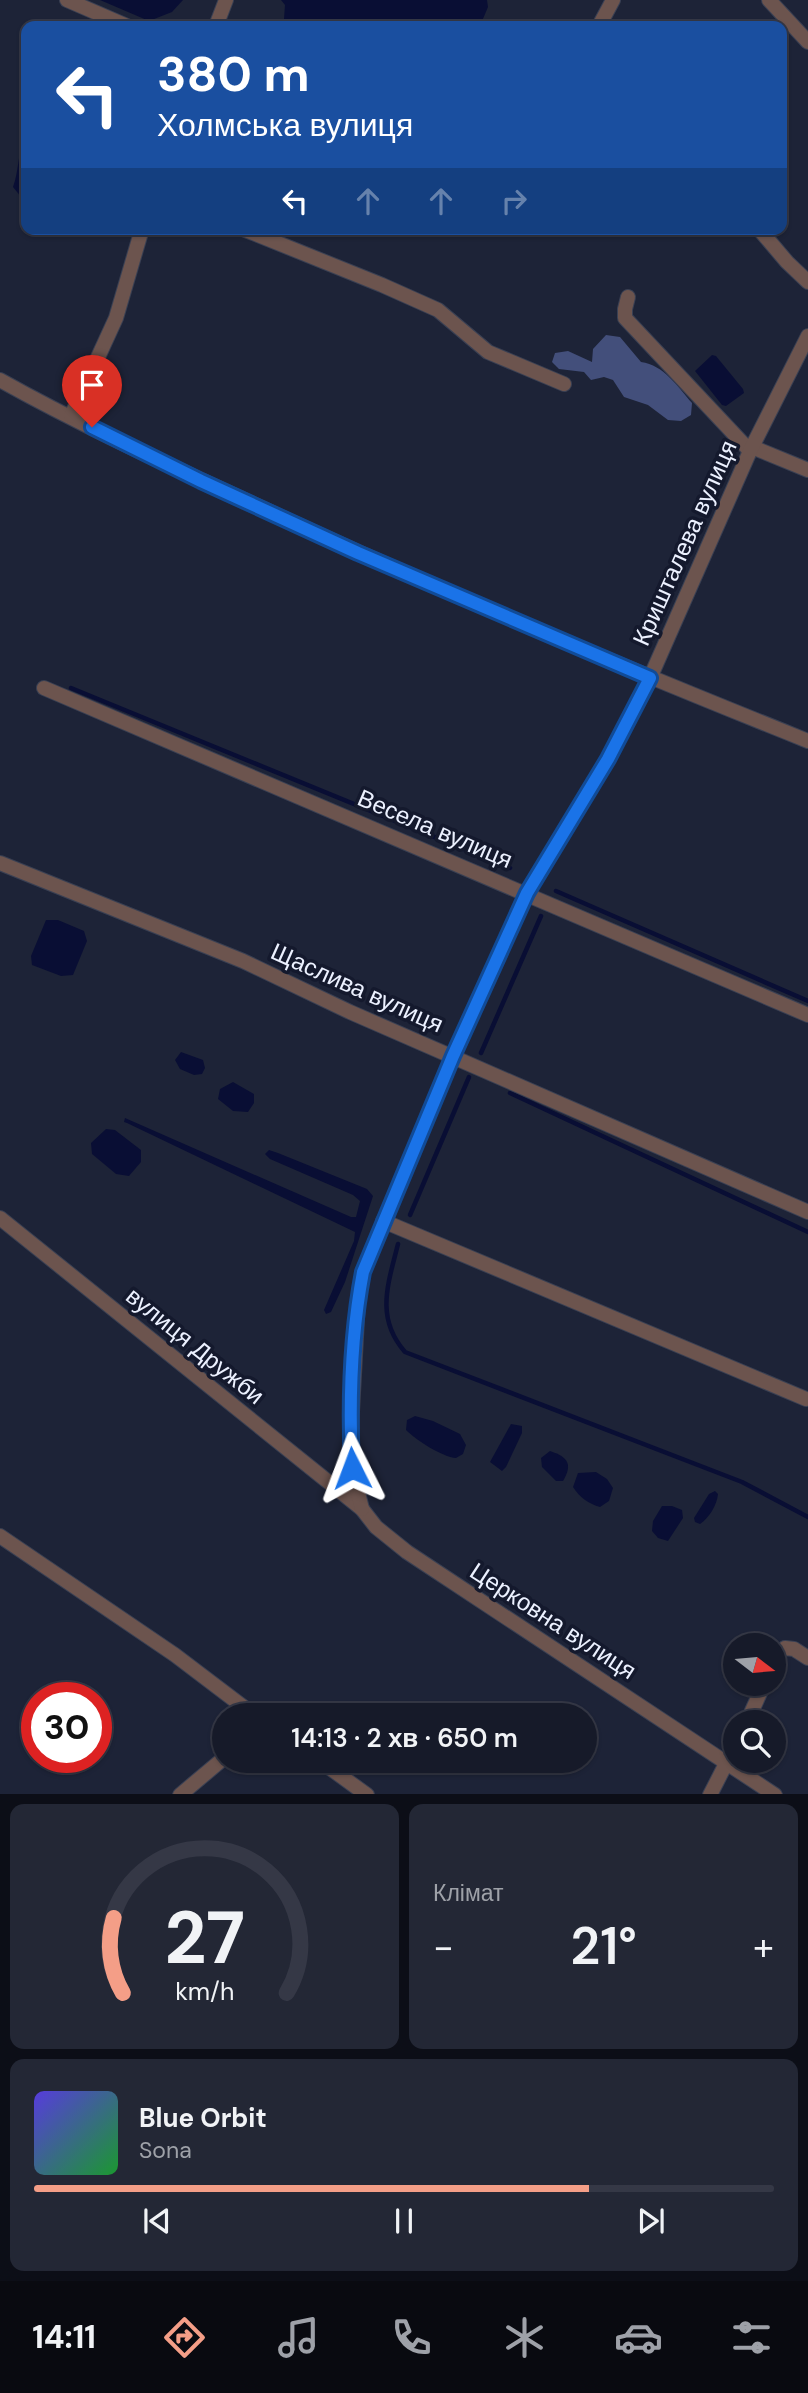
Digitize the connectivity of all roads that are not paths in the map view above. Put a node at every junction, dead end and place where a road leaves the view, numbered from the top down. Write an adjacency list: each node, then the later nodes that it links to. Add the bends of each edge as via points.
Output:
1 (68, 0): 5 (street)
2 (226, 0): 6 (street)
3 (613, 0): 7 (street)
4 (769, 0): 8 (street)
5 (116, 21)
6 (218, 21)
7 (602, 21)
8 (808, 42)
9 (140, 235): 18 (street, via 116,317)
10 (258, 235): 16 (street, via 438,310 488,352)
11 (764, 235): 12 (street)
12 (808, 282)
13 (628, 297): 19 (street, via 625,318)
14 (808, 336): 19 (street, Кришталева вулиця)
15 (5, 383): 17 (street); 18 (street)
16 (564, 384)
17 (0, 399)
18 (71, 416): 21 (street, via 358,553)
19 (751, 449): 20 (street); 21 (street, Кришталева вулиця)
20 (808, 470)
21 (650, 678): 23 (street); 25 (street, Кришталева вулиця, via 608,759)
22 (44, 688): 25 (street, Весела вулиця)
23 (808, 741)
24 (0, 863): 27 (street, Щаслива вулиця, via 243,961)
25 (527, 893): 26 (street, Весела вулиця); 27 (street, Кришталева вулиця)
26 (808, 1015)
27 (453, 1056): 28 (street, Щаслива вулиця); 30 (street, Кришталева вулиця)
28 (808, 1212)
29 (0, 1218): 32 (street, вулиця Дружби)
30 (383, 1222): 31 (street); 32 (street, Кришталева вулиця, via 363,1272 358,1300 351,1430 352,1468)
31 (806, 1399)
32 (362, 1509): 37 (street, Церковна вулиця, via 407,1552)
33 (0, 1536): 36 (street)
34 (786, 1648): 35 (street)
35 (808, 1658)
36 (238, 1703)
37 (723, 1761)
38 (212, 1768): 42 (street)
39 (723, 1769): 44 (street)
40 (337, 1773): 43 (street)
41 (742, 1773): 45 (street, Церковна вулиця)
42 (180, 1794)
43 (367, 1794)
44 (710, 1794)
45 (775, 1794)

